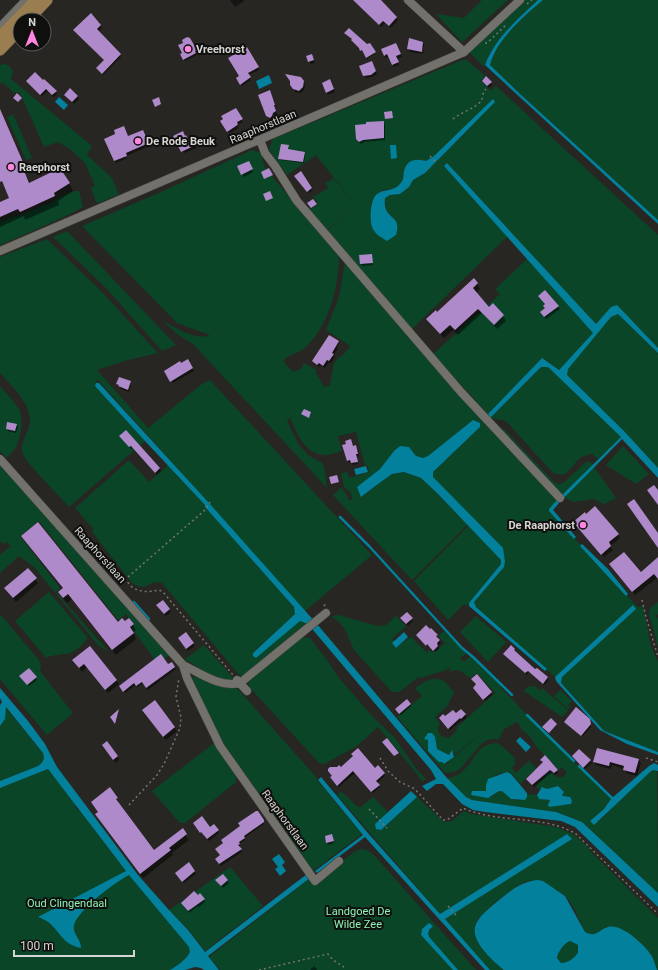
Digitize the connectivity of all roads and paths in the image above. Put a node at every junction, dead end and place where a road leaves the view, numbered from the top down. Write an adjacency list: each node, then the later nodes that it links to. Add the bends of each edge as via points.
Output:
1 (26, 0): 7 (street)
2 (36, 0): 8 (main road)
3 (47, 0): 6 (main road)
4 (408, 0): 11 (street)
5 (520, 0): 11 (street, Raaphorstlaan)
6 (36, 12)
7 (0, 27)
8 (0, 37)
9 (12, 37): 10 (main road)
10 (0, 50)
11 (464, 52): 14 (street, Raaphorstlaan)
12 (486, 89): 13 (path, via 479,103)
13 (453, 119)
14 (260, 140): 17 (street, Raaphorstlaan); 19 (street, via 265,153 297,201 461,392)
15 (430, 156): 16 (path)
16 (436, 163)
17 (0, 251)
18 (0, 459): 26 (street, Raaphorstlaan)
19 (560, 498)
20 (210, 502): 22 (path, via 205,510)
21 (78, 526): 28 (path, via 137,591 163,592)
22 (128, 576)
23 (642, 600): 25 (path)
24 (326, 613): 28 (street)
25 (658, 657)
26 (183, 665): 28 (street, Raaphorstlaan, via 222,683 233,685); 36 (street, Raaphorstlaan, via 220,746 316,883)
27 (181, 674): 33 (path, via 176,697 181,717 180,728 160,769)
28 (238, 681): 29 (street)
29 (247, 691)
30 (380, 758): 38 (path, via 388,771 400,782 415,790 443,820 447,820 463,808 485,815 556,825 570,830)
31 (646, 758): 32 (path)
32 (658, 762)
33 (129, 805)
34 (369, 809): 35 (path)
35 (386, 828)
36 (339, 861)
37 (448, 906): 39 (path)
38 (658, 914)
39 (456, 915)
40 (278, 966): 41 (path, via 328,954); 42 (path); 43 (path)
41 (344, 967)
42 (259, 970)
43 (277, 970)

